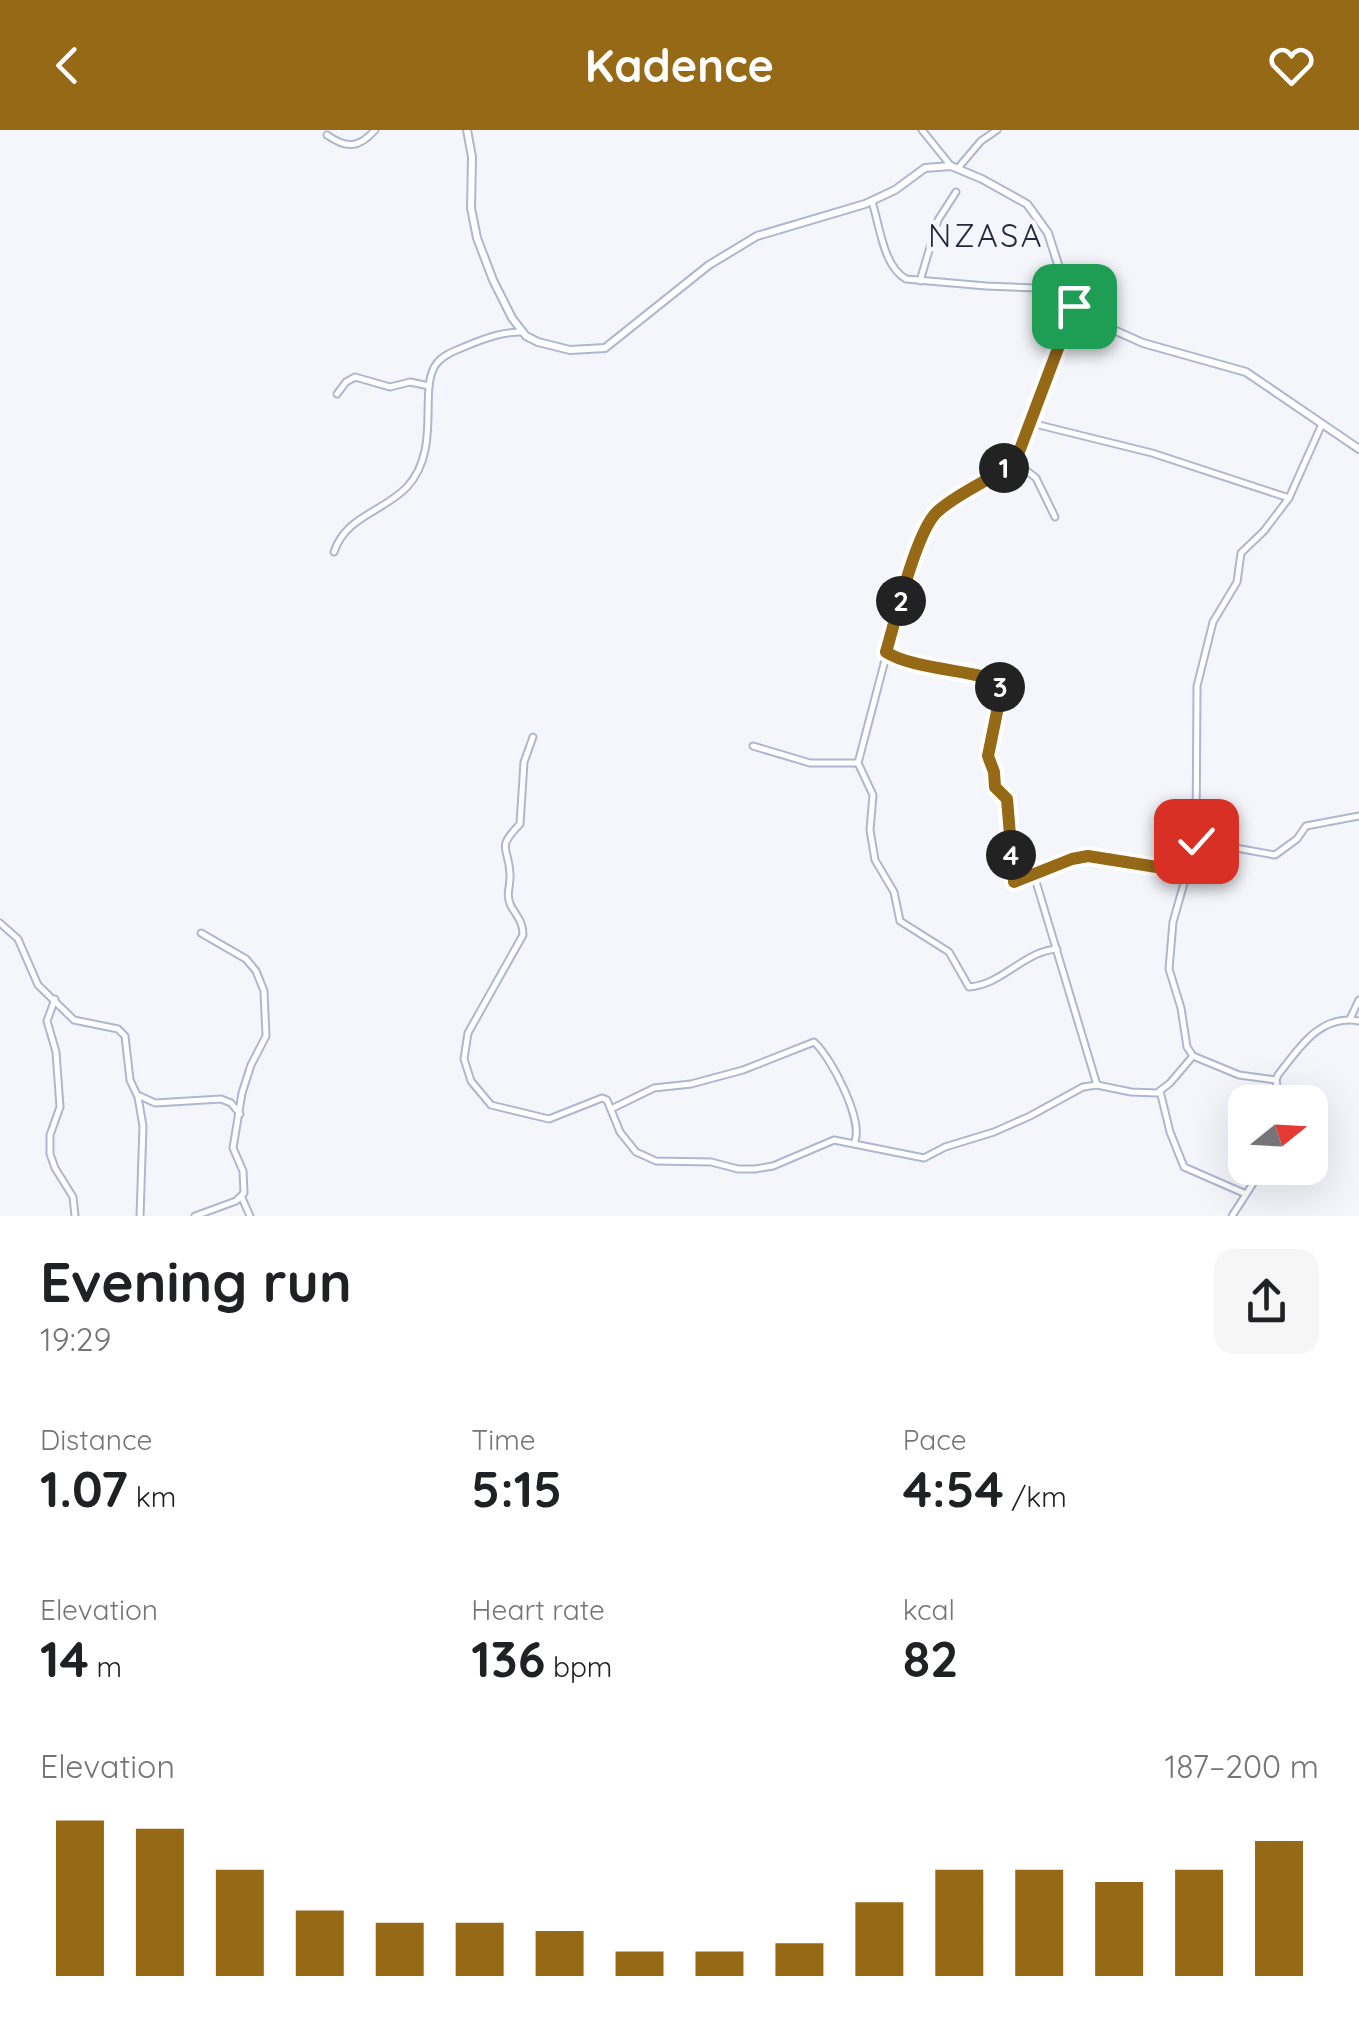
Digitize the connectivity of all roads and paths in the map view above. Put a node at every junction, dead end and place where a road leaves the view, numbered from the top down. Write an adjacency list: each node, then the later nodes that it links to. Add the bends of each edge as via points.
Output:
1 (375, 130): 5 (street, via 359,145)
2 (467, 130): 12 (street, via 477,238)
3 (922, 130): 6 (street)
4 (998, 130): 6 (street)
5 (327, 135)
6 (955, 167): 8 (street, via 924,168); 10 (street, via 1027,204 1048,233)
7 (956, 192): 9 (street, via 938,220)
8 (871, 201): 9 (street, via 898,276); 12 (street, via 757,236 605,348 570,350)
9 (920, 282): 10 (street)
10 (1066, 288): 11 (street)
11 (1074, 306): 15 (street); 16 (street, via 1129,338 1246,372)
12 (522, 332): 13 (street, via 500,332 448,355 434,366)
13 (429, 386): 14 (street, via 350,378); 21 (street, via 426,448 415,476 347,528)
14 (337, 394)
15 (1031, 423): 18 (street); 19 (street, via 1152,452)
16 (1322, 424): 17 (street); 19 (street)
17 (1359, 449)
18 (1013, 460): 20 (street, via 1036,478); 22 (street, via 928,524)
19 (1288, 498): 27 (street, via 1241,553 1237,582 1213,622 1197,686)
20 (1055, 516)
21 (334, 552)
22 (886, 652): 25 (street); 29 (street, via 922,667 997,680 988,760 995,787 1007,799 1013,880)
23 (533, 737): 43 (street, via 524,762 520,824 508,836 504,856 509,900 523,935 468,1033 464,1059 470,1081 491,1105 549,1119 602,1098)
24 (753, 746): 25 (street, via 810,763)
25 (858, 763): 32 (street, via 873,794 875,860 894,892 900,921 949,952 969,986)
26 (1359, 816): 27 (street, via 1306,826 1275,855)
27 (1196, 841): 28 (street)
28 (1188, 872): 29 (street, via 1088,856); 37 (street, via 1174,922 1170,974)
29 (1034, 875): 32 (street)
30 (0, 923): 33 (street, via 15,935 38,985)
31 (201, 933): 44 (street, via 246,959 264,990 266,1036 251,1065)
32 (1057, 948): 39 (street)
33 (55, 1000): 42 (street, via 77,1022 123,1034); 49 (street, via 48,1021 60,1107 50,1154 73,1197)
34 (1359, 1000): 35 (street)
35 (1350, 1019): 36 (street); 38 (street, via 1314,1032)
36 (1359, 1021)
37 (1192, 1056): 38 (street, via 1239,1075); 41 (street)
38 (1276, 1080): 40 (street)
39 (1098, 1085): 41 (street); 45 (street, via 924,1158)
40 (1277, 1085)
41 (1160, 1091): 47 (street, via 1184,1167)
42 (138, 1095): 44 (street, via 154,1103 225,1100); 50 (street, via 144,1146)
43 (611, 1109): 45 (street, via 636,1152 656,1161 754,1169 834,1140); 45 (street, via 654,1088 742,1070 814,1042 832,1062 858,1130)
44 (240, 1114): 48 (street, via 233,1148 244,1179)
45 (855, 1142)
46 (1252, 1185): 47 (street)
47 (1246, 1194): 53 (street)
48 (242, 1198): 51 (street); 52 (street)
49 (75, 1216)
50 (140, 1216)
51 (195, 1216)
52 (250, 1216)
53 (1232, 1216)

